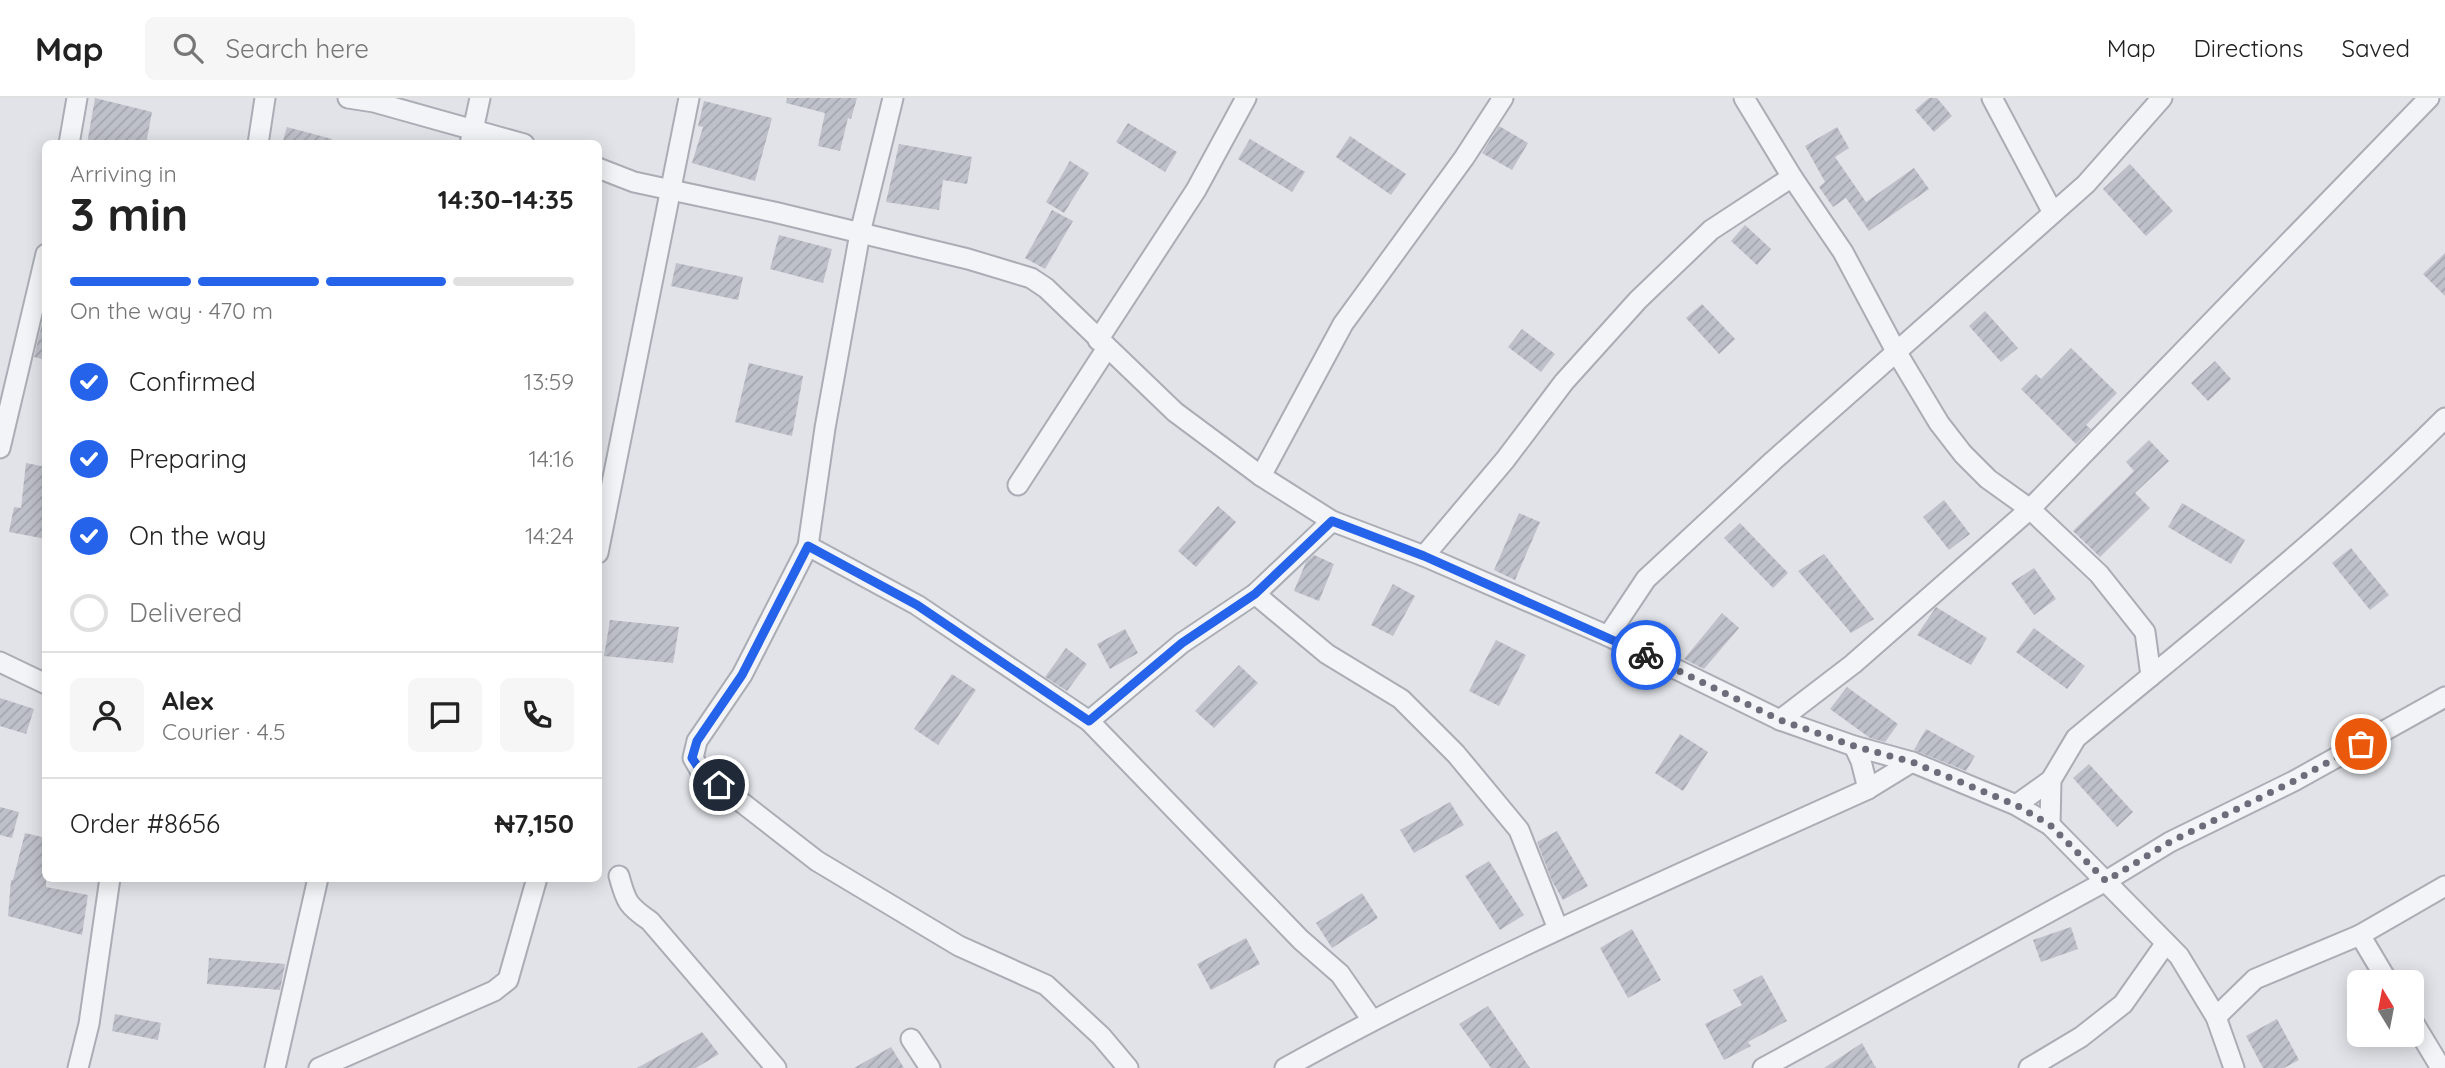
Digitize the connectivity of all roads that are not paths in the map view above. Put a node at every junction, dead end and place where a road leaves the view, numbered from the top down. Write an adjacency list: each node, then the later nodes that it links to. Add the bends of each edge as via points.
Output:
1 (77, 98): 14 (street)
2 (265, 98): 15 (street)
3 (348, 98): 13 (street, via 374,102)
4 (480, 98): 13 (street)
5 (689, 98): 19 (street)
6 (893, 98): 21 (street)
7 (1247, 98): 23 (street)
8 (1503, 98): 27 (street, via 1343,324)
9 (1744, 98): 18 (street)
10 (1992, 98): 20 (street)
11 (2162, 98): 20 (street, via 2086,184)
12 (2429, 98): 29 (street)
13 (471, 136): 16 (street)
14 (70, 140)
15 (259, 140)
16 (498, 140)
17 (602, 170): 19 (street)
18 (1792, 177): 24 (street, via 1843,252); 33 (street, via 1711,230 1638,300 1564,382)
19 (669, 190): 21 (street); 31 (street)
20 (2052, 211): 24 (street)
21 (860, 233): 23 (street, via 1031,278); 32 (street)
22 (42, 271): 26 (street)
23 (1102, 344): 27 (street, via 1175,412); 28 (street)
24 (1897, 353): 29 (street, via 1963,454); 35 (street, via 1646,579)
25 (2445, 418): 37 (street, via 2311,543)
26 (0, 448)
27 (1261, 476): 30 (street)
28 (1018, 485)
29 (2030, 509): 37 (street, via 2099,574 2145,632); 40 (street, via 1853,664)
30 (1332, 521): 33 (street); 34 (street)
31 (602, 533)
32 (808, 546): 41 (street, via 917,605); 67 (street, via 742,675 697,741 692,758 700,770 817,861 959,946 1046,985)
33 (1424, 556): 35 (street)
34 (1255, 594): 41 (street, via 1182,643); 54 (street, via 1327,654 1401,699 1456,754 1519,830)
35 (1608, 636): 40 (street)
36 (0, 662): 38 (street)
37 (2151, 676): 44 (street, via 2076,738)
38 (42, 682)
39 (2445, 697): 49 (street, via 2294,781 2170,842)
40 (1780, 720): 42 (street)
41 (1089, 721): 59 (street, via 1301,940 1340,974)
42 (1854, 746): 43 (street); 45 (street)
43 (1912, 762): 45 (street); 46 (street)
44 (2051, 780): 46 (street); 47 (street)
45 (1868, 789): 54 (street)
46 (2016, 805): 47 (street)
47 (2050, 825): 49 (street)
48 (619, 876): 65 (street, via 631,907 650,921)
49 (2106, 881): 56 (street); 69 (street)
50 (109, 882): 62 (street, via 89,1024)
51 (317, 882): 63 (street)
52 (536, 882): 64 (street, via 508,980 494,991)
53 (2445, 886): 55 (street)
54 (1558, 929): 59 (street)
55 (2360, 935): 57 (street); 58 (street, via 2255,979)
56 (2166, 943): 58 (street); 70 (street, via 2123,1004 2081,1037)
57 (2381, 970)
58 (2216, 1017): 71 (street)
59 (1372, 1020): 68 (street)
60 (911, 1039): 66 (street)
61 (2424, 1040): 72 (street)
62 (78, 1068)
63 (275, 1068)
64 (319, 1068)
65 (776, 1068)
66 (930, 1068)
67 (1128, 1068)
68 (1285, 1068)
69 (1763, 1068)
70 (2029, 1068)
71 (2234, 1068)
72 (2441, 1068)

